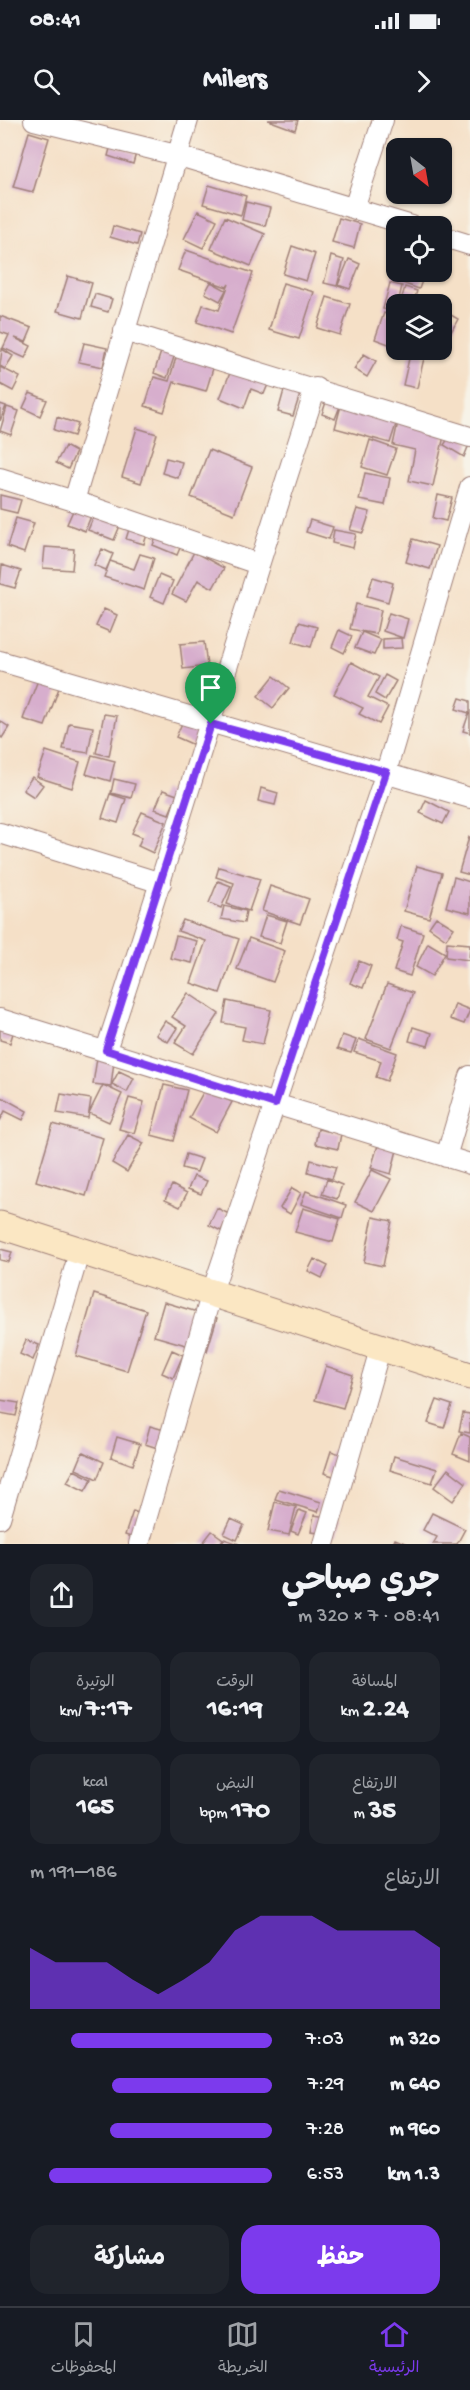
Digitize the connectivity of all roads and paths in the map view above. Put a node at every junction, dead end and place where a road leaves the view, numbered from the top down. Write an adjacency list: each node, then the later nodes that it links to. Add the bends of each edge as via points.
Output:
1 (34, 120): 4 (street)
2 (188, 120): 4 (street)
3 (382, 120): 5 (street)
4 (176, 155): 5 (street); 9 (street)
5 (354, 208): 6 (street)
6 (386, 218)
7 (452, 239): 8 (street)
8 (470, 245)
9 (124, 331): 10 (street); 14 (street)
10 (316, 388): 11 (street); 15 (street)
11 (470, 437)
12 (0, 478): 14 (street)
13 (470, 487): 18 (street)
14 (74, 501): 15 (street)
15 (258, 564): 17 (street)
16 (0, 661): 17 (street)
17 (211, 724): 18 (street); 21 (street)
18 (386, 772): 19 (street); 25 (street)
19 (470, 798)
20 (0, 833): 21 (street)
21 (161, 883): 23 (street)
22 (0, 1019): 23 (street)
23 (106, 1050): 25 (street)
24 (470, 1076): 26 (street)
25 (275, 1104): 26 (street); 30 (street)
26 (446, 1157): 27 (street)
27 (470, 1164)
28 (0, 1224): 29 (street)
29 (80, 1250): 30 (street); 33 (street)
30 (212, 1292): 31 (street); 34 (street)
31 (381, 1346): 32 (street); 35 (street)
32 (470, 1376)
33 (0, 1518)
34 (139, 1544)
35 (324, 1544)

